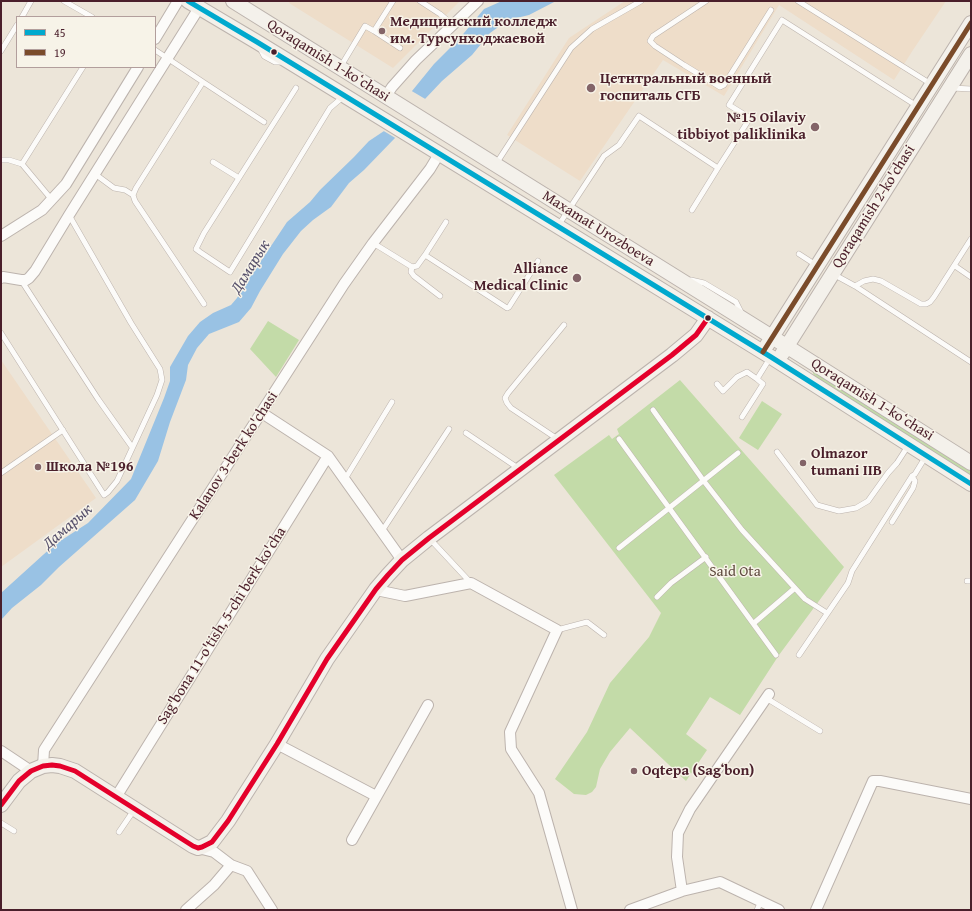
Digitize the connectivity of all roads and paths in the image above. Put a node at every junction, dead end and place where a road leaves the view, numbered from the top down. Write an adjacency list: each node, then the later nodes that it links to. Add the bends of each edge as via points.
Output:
1 (31, 1): 13 (lane)
2 (64, 1): 14 (lane)
3 (178, 1): 19 (street)
4 (233, 1): 27 (main road, Qoraqamish 1-koʻchasi)
5 (394, 1): 18 (lane)
6 (420, 1): 16 (lane)
7 (478, 1): 16 (street)
8 (641, 1): 42 (lane, via 592,29 571,48)
9 (706, 1): 12 (lane, via 653,36 650,41 720,87 724,85)
10 (798, 1): 29 (lane)
11 (194, 4): 24 (street); 33 (main road, Qoraqamish 1-koʻchasi)
12 (771, 10)
13 (23, 16)
14 (90, 16)
15 (971, 23): 29 (main road, Qoraqamish 2-ko'chasi)
16 (453, 25): 34 (street, via 416,60 392,87)
17 (16, 26): 21 (lane)
18 (374, 31): 20 (lane); 27 (lane, via 365,26)
19 (156, 38)
20 (400, 48)
21 (1, 51)
22 (156, 51): 24 (lane)
23 (971, 54): 32 (main road, Qoraqamish 2-ko'chasi)
24 (167, 58): 28 (lane); 44 (street)
25 (82, 68): 41 (lane)
26 (137, 68): 47 (street, via 66,184)
27 (340, 68): 34 (main road, Qoraqamish 1-koʻchasi)
28 (203, 82): 37 (lane); 46 (lane)
29 (932, 85): 32 (main road); 35 (main road, Qoraqamish 2-ko'chasi)
30 (296, 88): 45 (lane)
31 (971, 89): 32 (lane)
32 (947, 90): 62 (main road, Qoraqamish 2-ko'chasi)
33 (345, 96): 38 (main road, Qoraqamish 1-koʻchasi); 45 (lane, via 330,108 230,272 196,249)
34 (388, 98): 36 (main road, Qoraqamish 1-koʻchasi)
35 (918, 106): 43 (lane, via 782,20 730,105 750,118); 59 (main road, Qoraqamish 2-ko'chasi)
36 (424, 120): 42 (main road, Maxamat Urozboeva)
37 (264, 122)
38 (439, 154): 52 (main road, Qoraqamish 1-koʻchasi); 55 (street, Kalanov 3-berk ko'chasi)
39 (1, 160): 41 (lane)
40 (213, 162): 45 (lane)
41 (22, 164): 47 (lane)
42 (495, 165): 48 (main road, Maxamat Urozboeva)
43 (718, 168): 48 (lane, via 639,116 618,145 604,156); 49 (lane)
44 (95, 174): 46 (lane, via 114,188); 50 (street)
45 (239, 178)
46 (133, 195): 68 (lane)
47 (52, 200): 53 (street, via 42,210)
48 (568, 210): 52 (lane); 72 (main road, Maxamat Urozboeva)
49 (692, 210)
50 (69, 215): 65 (street, via 36,271 30,278); 88 (lane, via 160,369 162,380 157,395)
51 (446, 222): 57 (lane)
52 (558, 226): 69 (main road, Qoraqamish 1-koʻchasi)
53 (1, 236)
54 (971, 239): 60 (lane)
55 (373, 243): 61 (lane); 80 (street, Kalanov 3-berk ko'chasi)
56 (799, 254): 59 (lane)
57 (425, 255): 58 (lane, via 507,308); 61 (lane)
58 (538, 262)
59 (817, 266): 72 (main road, Qoraqamish 2-ko'chasi)
60 (954, 266): 63 (lane); 66 (lane, via 934,297 926,304 921,304 881,281 872,279)
61 (412, 267): 67 (lane, via 411,272 414,276)
62 (832, 273): 66 (lane); 73 (main road, Qoraqamish 2-ko'chasi)
63 (971, 277)
64 (1, 278): 65 (street)
65 (21, 280): 88 (lane)
66 (855, 286): 75 (lane)
67 (440, 296)
68 (204, 304)
69 (708, 318): 74 (main road, Qoraqamish 1-koʻchasi); 86 (main road, via 696,335 672,355)
70 (564, 325): 86 (lane, via 505,398 511,408)
71 (1, 332): 83 (lane)
72 (772, 337): 73 (main road, Qoraqamish 1-koʻchasi); 74 (main road, Qoraqamish 2-ko'chasi)
73 (786, 346): 74 (main road, Qoraqamish 2-ko'chasi); 93 (main road, Qoraqamish 1-koʻchasi)
74 (770, 356): 76 (lane); 87 (main road, Qoraqamish 1-koʻchasi)
75 (971, 362)
76 (757, 379): 77 (lane, via 747,372 737,377 723,391); 81 (lane, via 763,384)
77 (717, 384)
78 (392, 402): 97 (lane)
79 (653, 410): 98 (lane)
80 (262, 413): 92 (street); 122 (street, Kalanov 3-berk ko'chasi, via 44,750)
81 (742, 418)
82 (449, 429): 102 (lane)
83 (63, 430): 88 (lane, via 104,495 117,481); 95 (lane)
84 (466, 433): 94 (lane)
85 (620, 439): 100 (lane)
86 (559, 440): 94 (main road)
87 (909, 444): 89 (lane, via 868,501 856,508 839,511 817,505); 91 (main road, Qoraqamish 1-koʻchasi)
88 (132, 447)
89 (777, 452)
90 (738, 453): 98 (lane)
91 (927, 455): 96 (lane); 99 (main road, Qoraqamish 1-koʻchasi)
92 (328, 456): 97 (street); 124 (street, Sag'bona 11-o'tish, 5-chi berk ko'cha)
93 (971, 463)
94 (521, 470): 103 (main road)
95 (1, 473)
96 (912, 476): 101 (lane, via 915,480 913,488); 111 (lane, via 852,571 848,583)
97 (345, 479): 102 (street)
98 (704, 480): 100 (lane); 108 (lane, via 742,530)
99 (971, 484)
100 (670, 507): 104 (lane); 105 (lane)
101 (892, 522)
102 (382, 531): 106 (street)
103 (430, 538): 106 (main road); 107 (lane)
104 (619, 548)
105 (706, 558): 110 (lane, via 671,583); 112 (lane)
106 (402, 560): 109 (main road)
107 (471, 583): 109 (street, via 405,596); 113 (street)
108 (795, 588): 111 (lane, via 805,599); 112 (lane)
109 (376, 589): 120 (main road, via 327,659)
110 (658, 597)
111 (827, 613): 116 (lane)
112 (754, 623): 115 (lane)
113 (557, 630): 114 (lane, via 587,622); 140 (street, via 510,732 511,749 539,793)
114 (604, 635)
115 (776, 655)
116 (799, 655)
117 (768, 696): 119 (lane); 136 (street, via 690,809 678,833 677,857)
118 (428, 705): 123 (street)
119 (820, 731)
120 (277, 744): 123 (street); 131 (main road)
121 (1, 751): 122 (street)
122 (37, 769): 124 (main road, via 52,765 60,766 75,772); 126 (main road, via 19,781)
123 (376, 796): 132 (street)
124 (116, 797): 127 (main road)
125 (971, 799): 143 (street, via 873,781)
126 (1, 805)
127 (134, 809): 130 (lane); 133 (main road)
128 (1, 823): 129 (lane)
129 (14, 832)
130 (118, 832)
131 (216, 837): 133 (main road); 134 (street)
132 (352, 840)
133 (198, 848): 134 (street)
134 (214, 852): 135 (street)
135 (231, 865): 138 (street, via 214,885); 139 (street, via 247,871)
136 (682, 891): 137 (street, via 720,882); 141 (street)
137 (759, 906): 142 (street)
138 (186, 910)
139 (272, 910)
140 (572, 910)
141 (631, 910)
142 (779, 910)
143 (816, 910)

